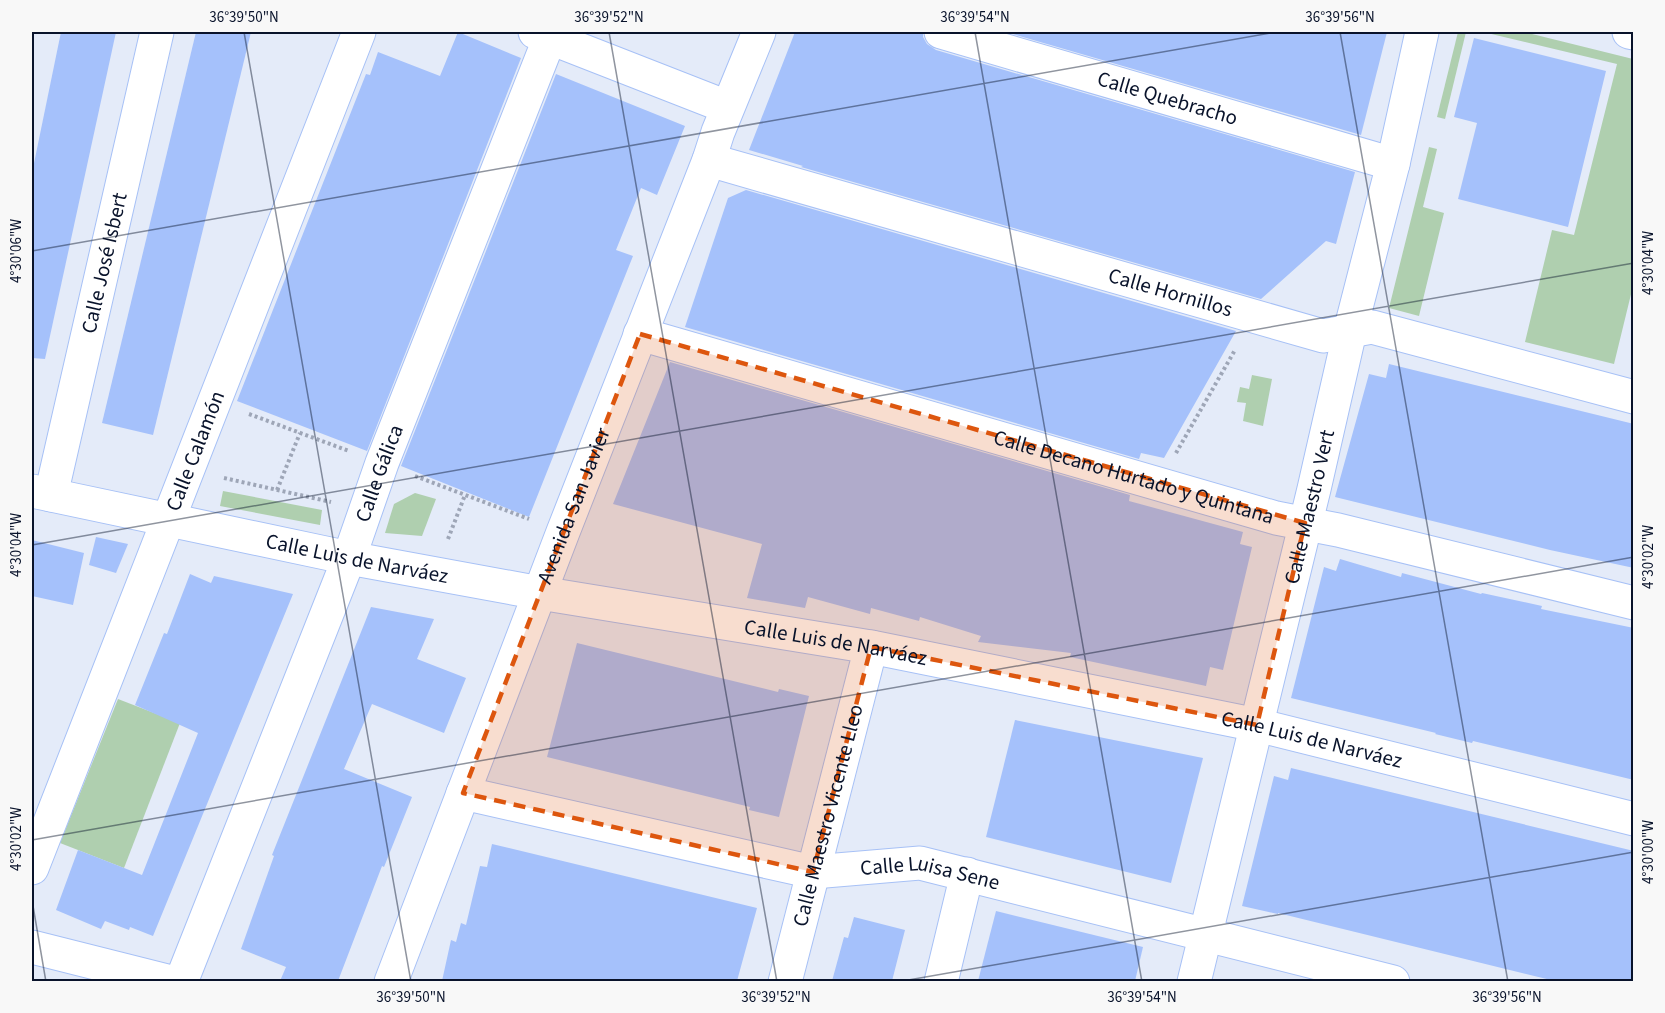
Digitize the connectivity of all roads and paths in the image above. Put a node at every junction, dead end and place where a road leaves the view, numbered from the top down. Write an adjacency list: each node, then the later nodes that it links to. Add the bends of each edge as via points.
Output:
1 (157, 32): 22 (street, Calle José Isbert)
2 (359, 32): 16 (street, Calle Calamón)
3 (759, 32): 9 (street, Avenida San Javier)
4 (941, 32): 11 (street, Calle Quebracho)
5 (1422, 32): 11 (street, Calle Maestro Vert)
6 (1629, 32): 8 (street)
7 (545, 33): 9 (street); 18 (street, Calle Gálica)
8 (1634, 33)
9 (728, 107): 10 (street, Avenida San Javier)
10 (709, 160): 12 (street, Calle Hornillos); 14 (street, Avenida San Javier)
11 (1393, 164): 13 (street, Calle Maestro Vert)
12 (1259, 318): 13 (street, Calle Hornillos, via 1323,336); 20 (path, via 1245,332)
13 (1350, 331): 15 (street, Calle Hornillos, via 1372,327); 26 (street, Calle Maestro Vert)
14 (640, 334): 20 (street, Calle Decano Hurtado y Quintana); 27 (street, Avenida San Javier)
15 (1634, 397)
16 (214, 401): 17 (path); 19 (street, Calle Calamón)
17 (300, 433): 18 (path); 21 (path)
18 (382, 463): 23 (path); 24 (street, Calle Gálica)
19 (187, 470): 21 (path); 25 (street, Calle Calamón)
20 (1159, 485): 26 (street, Calle Decano Hurtado y Quintana)
21 (277, 490): 24 (path)
22 (41, 493): 25 (street, Calle Luis de Narváez)
23 (465, 495): 27 (path); 29 (path)
24 (364, 509): 28 (street, Calle Gálica)
25 (168, 519): 28 (street, Calle Luis de Narváez); 36 (street, Calle Calamón)
26 (1305, 523): 31 (street, Calle Decano Hurtado y Quintana); 33 (street, Calle Maestro Vert)
27 (563, 532): 30 (street, Avenida San Javier)
28 (349, 558): 29 (street, Calle Luis de Narváez); 42 (street, Calle Gálica)
29 (434, 573): 30 (street, Calle Luis de Narváez)
30 (540, 593): 32 (street, Calle Luis de Narváez); 34 (street, Avenida San Javier)
31 (1634, 603)
32 (872, 647): 33 (street, Calle Luis de Narváez); 37 (street, Calle Maestro Vicente Lleo)
33 (1257, 725): 35 (street, Calle Luis de Narváez); 39 (street, Calle Maestro Vert)
34 (463, 793): 37 (street, Calle Luisa Sene); 43 (street, Avenida San Javier)
35 (1634, 819)
36 (32, 868)
37 (813, 872): 38 (street, Calle Luisa Sene, via 920,863); 44 (street, Calle Maestro Vicente Lleo)
38 (967, 874): 39 (street, Calle Luisa Sene); 45 (street)
39 (1206, 934): 46 (street, Calle Maestro Vert); 47 (street, Calle Luisa Sene)
40 (32, 947): 41 (street)
41 (171, 981)
42 (181, 981)
43 (391, 981)
44 (785, 981)
45 (941, 981)
46 (1194, 981)
47 (1393, 981)

